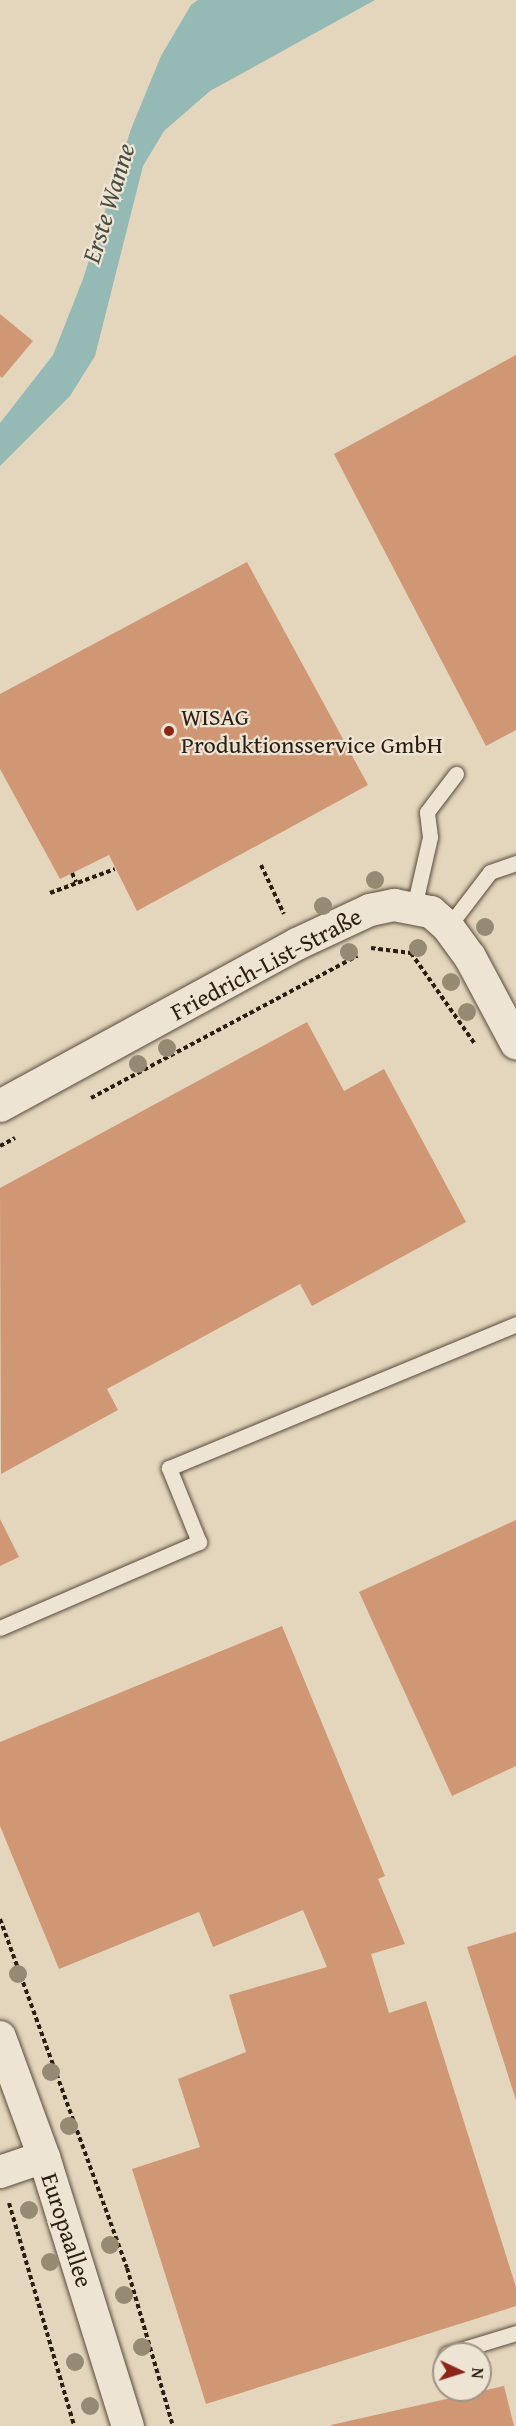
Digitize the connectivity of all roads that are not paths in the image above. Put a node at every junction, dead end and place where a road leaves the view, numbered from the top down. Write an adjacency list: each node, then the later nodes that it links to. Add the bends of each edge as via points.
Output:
1 (456, 774): 3 (lane, via 427,812 430,837)
2 (516, 863): 4 (lane, via 490,872)
3 (414, 907): 4 (street, Friedrich-List-Straße, via 431,912); 6 (street, Friedrich-List-Straße, via 394,905 370,910 297,944)
4 (448, 927): 5 (street, Friedrich-List-Straße, via 470,957)
5 (516, 1043)
6 (0, 1106)
7 (516, 1324): 8 (lane, via 168,1468 199,1542)
8 (0, 1628)
9 (0, 2037): 10 (street, Europaallee)
10 (44, 2157): 11 (street); 14 (street, Europaallee)
11 (3, 2184)
12 (516, 2333): 13 (lane)
13 (486, 2342)
14 (128, 2426)

